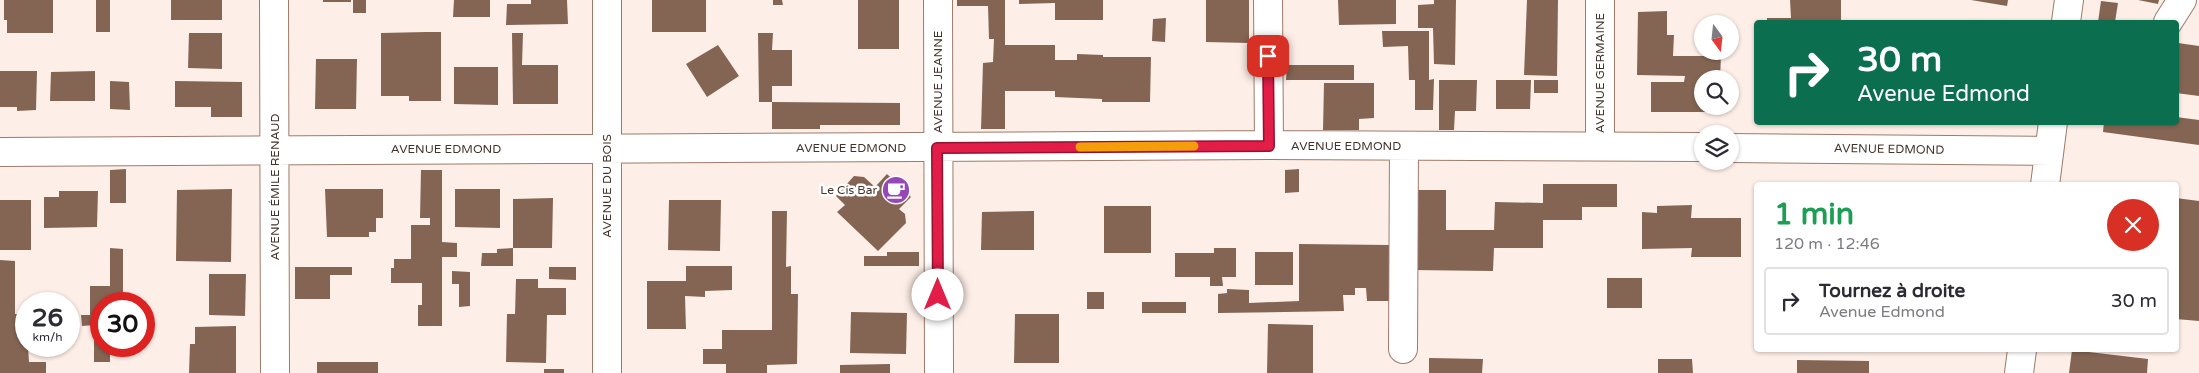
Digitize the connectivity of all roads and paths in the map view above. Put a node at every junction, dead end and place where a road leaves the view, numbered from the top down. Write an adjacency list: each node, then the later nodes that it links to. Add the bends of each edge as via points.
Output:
1 (274, 0): 18 (street, AVENUE ÉMILE RENAUD)
2 (607, 0): 17 (street, AVENUE DU BOIS)
3 (938, 0): 15 (street, AVENUE JEANNE)
4 (1268, 0): 11 (street)
5 (1600, 0): 13 (street, AVENUE GERMAINE)
6 (2069, 0): 8 (street)
7 (2182, 0): 9 (street)
8 (2066, 20)
9 (2169, 20)
10 (2053, 125): 19 (street)
11 (1269, 146): 12 (street, AVENUE EDMOND); 15 (street, AVENUE EDMOND)
12 (1404, 146): 13 (street, AVENUE EDMOND); 22 (street)
13 (1600, 146): 14 (street, AVENUE EDMOND)
14 (1694, 147)
15 (937, 148): 17 (street, AVENUE EDMOND); 26 (street, AVENUE JEANNE)
16 (1739, 148): 19 (street, AVENUE EDMOND)
17 (607, 149): 18 (street, AVENUE EDMOND); 25 (street, AVENUE DU BOIS)
18 (274, 150): 20 (street, AVENUE EDMOND); 24 (street, AVENUE ÉMILE RENAUD)
19 (2049, 151): 21 (street)
20 (0, 152)
21 (2045, 182)
22 (1403, 349)
23 (2022, 352): 27 (street)
24 (275, 373)
25 (607, 373)
26 (939, 373)
27 (2019, 373)

